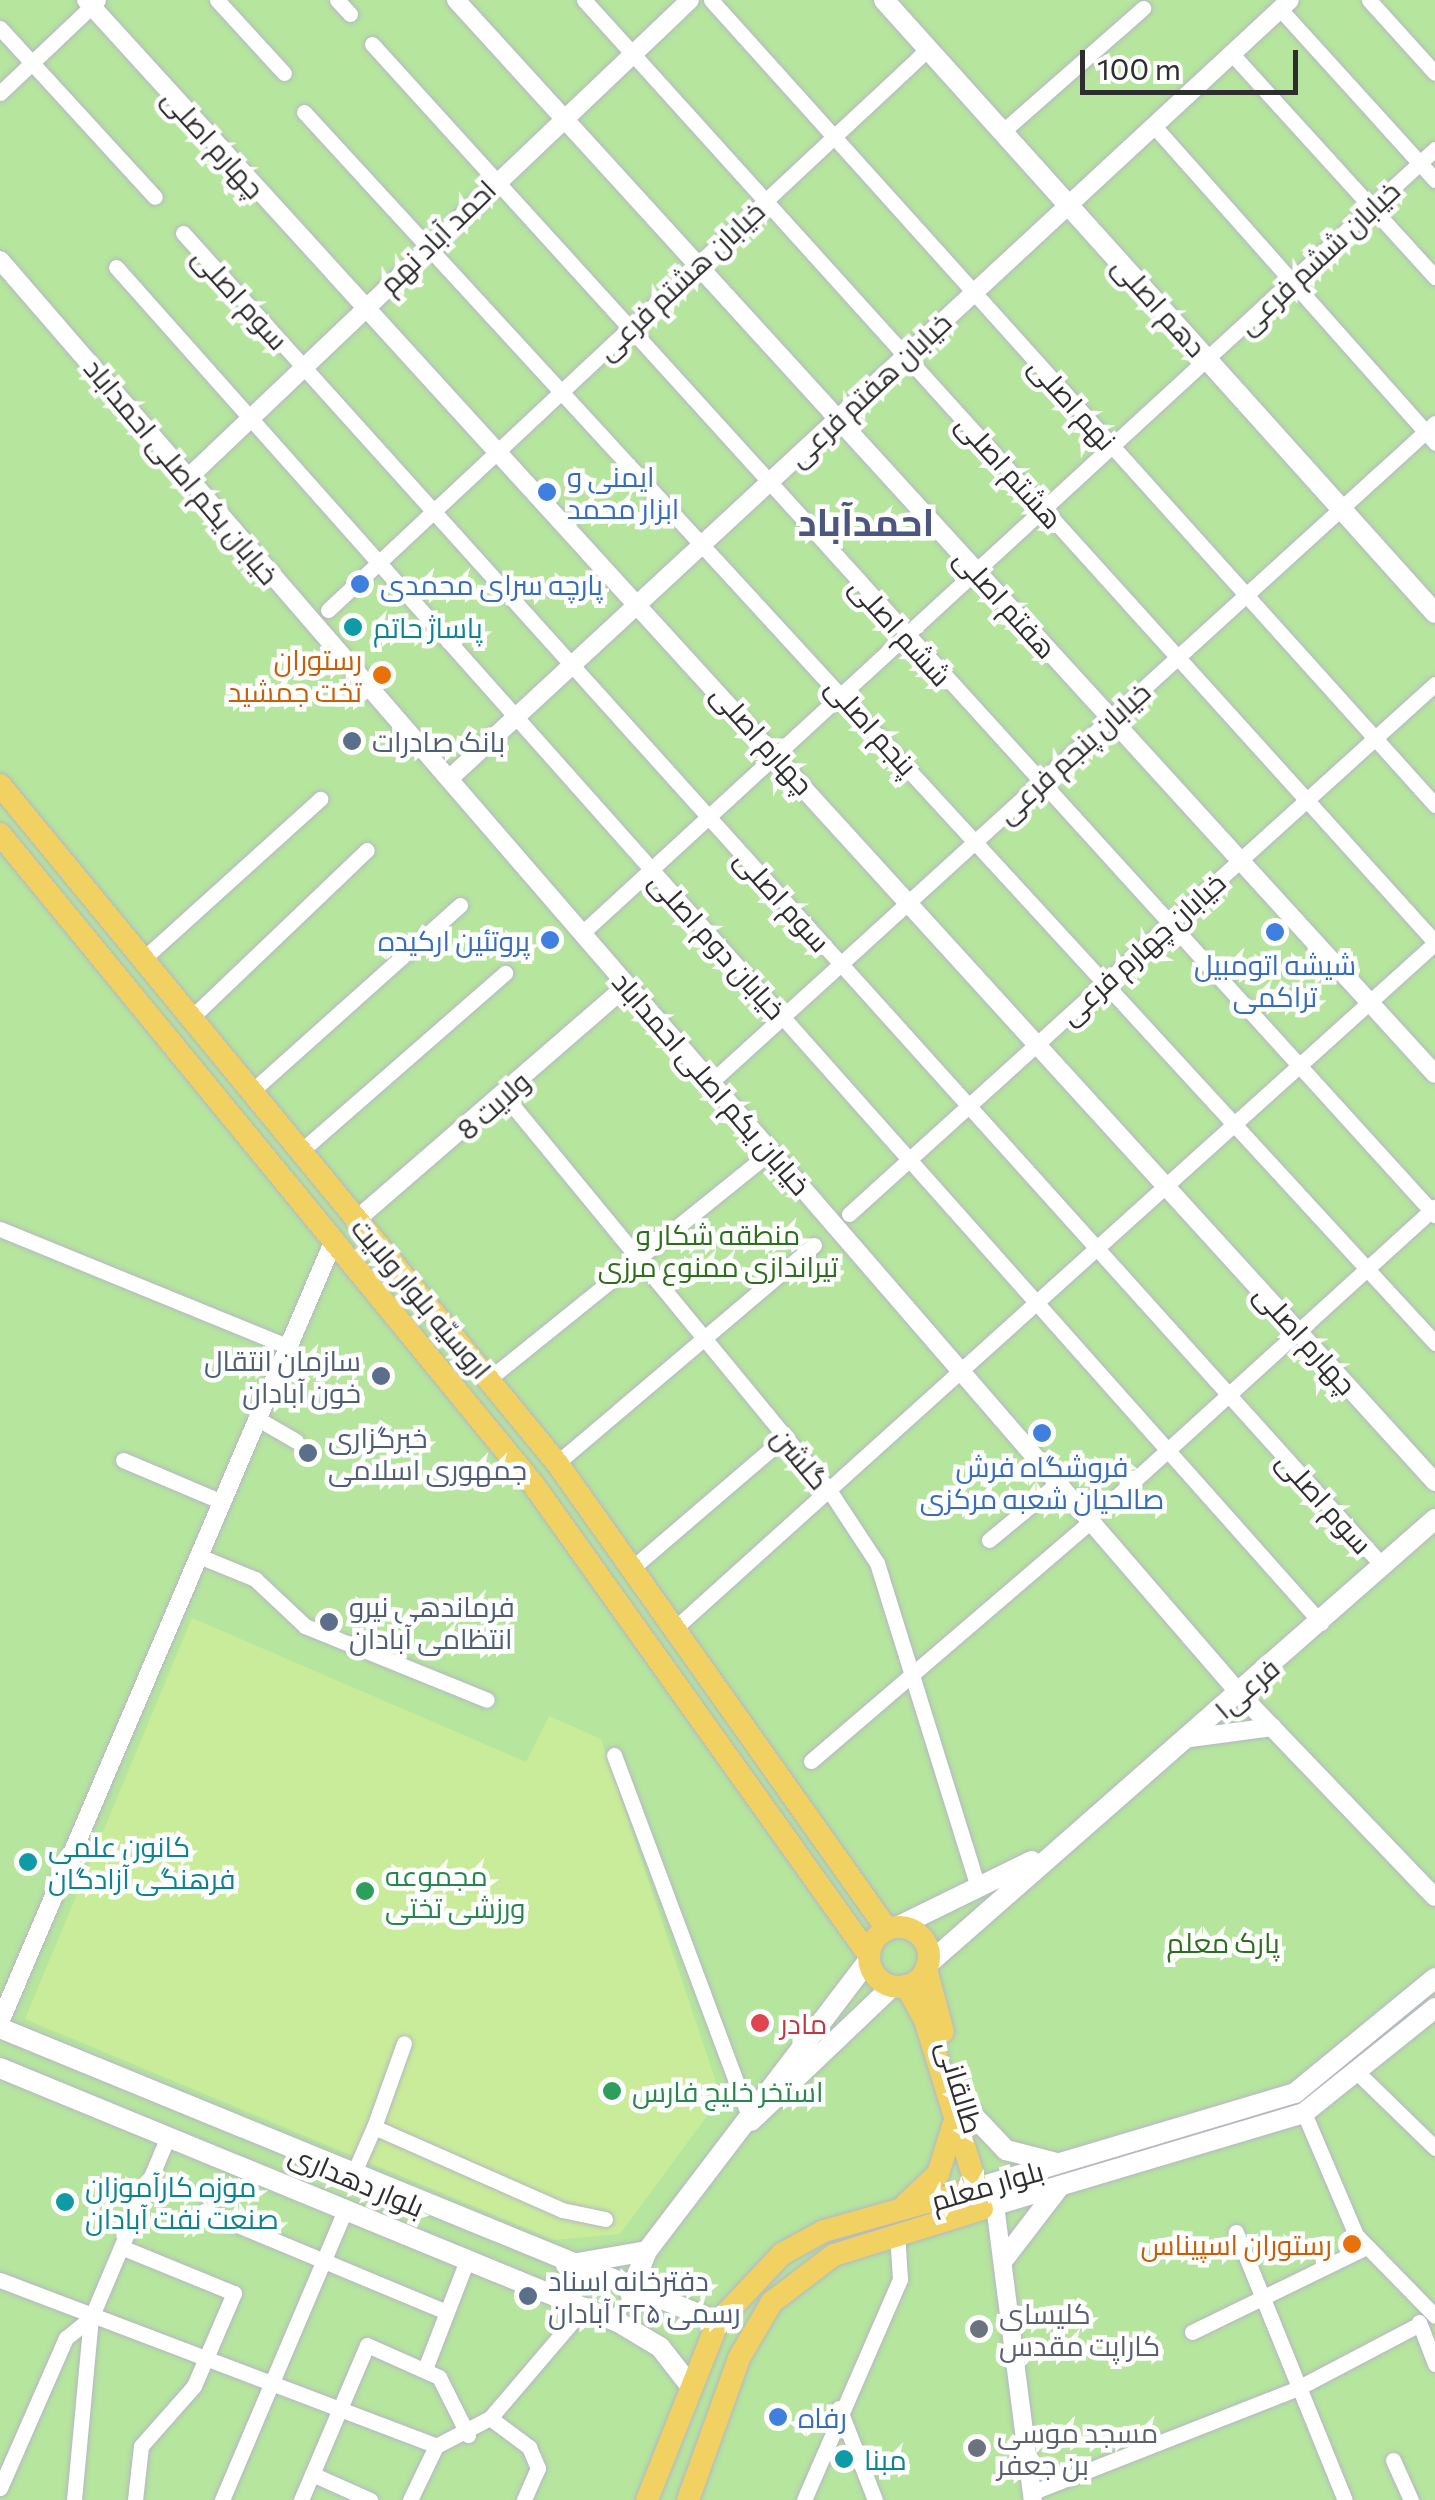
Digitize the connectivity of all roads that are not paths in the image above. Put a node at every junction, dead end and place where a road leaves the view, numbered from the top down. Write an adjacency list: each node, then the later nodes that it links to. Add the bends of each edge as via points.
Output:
1 (217, 0): 19 (street)
2 (336, 0): 12 (street)
3 (456, 0): 23 (street, هفتم اصلی)
4 (584, 0): 16 (street, هشتم اصلی)
5 (690, 0): 16 (street, احمد آباد نهم)
6 (711, 0): 26 (street, نهم اصلی)
7 (884, 0): 15 (main road, دهم اصلی)
8 (1369, 0): 20 (street)
9 (92, 2): 18 (street); 43 (street, چهارم اصلی)
10 (1285, 5): 17 (street, خیابان هفتم فرعی); 28 (street)
11 (1143, 8): 25 (street)
12 (350, 14)
13 (0, 28): 18 (street)
14 (372, 44): 30 (street, ششم اصلی)
15 (928, 48): 25 (main road, دهم اصلی); 26 (street, خیابان هشتم فرعی)
16 (632, 53): 23 (street, احمد آباد نهم); 32 (street, هشتم اصلی)
17 (1232, 54): 24 (street, خیابان هفتم فرعی); 34 (street)
18 (32, 62): 21 (street); 31 (street)
19 (284, 73)
20 (1435, 73)
21 (0, 93)
22 (304, 112): 36 (street, پنجم اصلی)
23 (562, 117): 30 (street, احمد آباد نهم); 38 (street, هفتم اصلی)
24 (1154, 126): 33 (street, خیابان هفتم فرعی); 41 (street)
25 (1002, 132): 33 (main road, دهم اصلی)
26 (834, 136): 32 (street, خیابان هشتم فرعی); 42 (street, نهم اصلی)
27 (1435, 149): 28 (street, خیابان ششم فرعی)
28 (1420, 163): 29 (street); 34 (street, خیابان ششم فرعی)
29 (1435, 180)
30 (492, 184): 36 (street, احمد آباد نهم); 44 (street, ششم اصلی)
31 (155, 197)
32 (765, 200): 38 (street, خیابان هشتم فرعی); 45 (street, هشتم اصلی)
33 (1068, 205): 42 (street, خیابان هفتم فرعی); 46 (main road, دهم اصلی)
34 (1372, 207): 40 (street); 41 (street, خیابان ششم فرعی)
35 (183, 233): 47 (street, سوم اصلی)
36 (428, 245): 43 (street, احمد آباد نهم); 48 (street, پنجم اصلی)
37 (0, 260): 54 (street, خیابان یکم اصلی احمداباد)
38 (697, 264): 44 (street, خیابان هشتم فرعی); 50 (street, هفتم اصلی)
39 (116, 266): 49 (street, خیابان دوم اصلی)
40 (1435, 276)
41 (1291, 281): 46 (street, خیابان ششم فرعی); 51 (street)
42 (974, 292): 45 (street, خیابان هفتم فرعی); 52 (street, نهم اصلی)
43 (362, 308): 47 (street, احمد آباد نهم); 53 (street, چهارم اصلی)
44 (626, 330): 48 (street, خیابان هشتم فرعی); 55 (street, ششم اصلی)
45 (906, 356): 50 (street, خیابان هفتم فرعی); 57 (street, هشتم اصلی)
46 (1207, 359): 52 (street, خیابان ششم فرعی); 56 (main road, دهم اصلی)
47 (302, 365): 49 (street, احمد آباد نهم); 58 (street, سوم اصلی)
48 (562, 391): 53 (street, خیابان هشتم فرعی); 59 (street, پنجم اصلی)
49 (249, 417): 54 (street, احمد آباد نهم); 60 (street, خیابان دوم اصلی)
50 (838, 418): 55 (street, خیابان هفتم فرعی); 61 (street, هفتم اصلی)
51 (1432, 433): 56 (street, خیابان پنجم فرعی)
52 (1112, 446): 57 (street, خیابان ششم فرعی); 62 (street, نهم اصلی)
53 (495, 453): 58 (street, خیابان هشتم فرعی); 63 (street, چهارم اصلی)
54 (188, 478): 75 (street, خیابان یکم اصلی احمداباد)
55 (767, 484): 59 (street, خیابان هفتم فرعی); 66 (street, ششم اصلی)
56 (1341, 508): 62 (street, خیابان پنجم فرعی); 65 (main road, دهم اصلی)
57 (1044, 509): 61 (street, خیابان ششم فرعی); 67 (street, هشتم اصلی)
58 (433, 511): 60 (street, خیابان هشتم فرعی); 68 (street, سوم اصلی)
59 (704, 542): 63 (street, خیابان هفتم فرعی); 70 (street, پنجم اصلی)
60 (378, 563): 64 (street, خیابان هشتم فرعی); 71 (street, خیابان دوم اصلی)
61 (976, 570): 66 (street, خیابان ششم فرعی); 72 (street, هفتم اصلی)
62 (1246, 595): 67 (street, خیابان پنجم فرعی); 73 (street, نهم اصلی)
63 (639, 602): 68 (street, خیابان هفتم فرعی); 74 (street, چهارم اصلی)
64 (328, 610)
65 (1435, 613)
66 (906, 636): 70 (street, خیابان ششم فرعی); 76 (street, ششم اصلی)
67 (1178, 657): 72 (street, خیابان پنجم فرعی); 79 (street, هشتم اصلی)
68 (572, 665): 71 (street, خیابان هفتم فرعی); 81 (street, سوم اصلی)
69 (1435, 684): 73 (street, خیابان چهارم فرعی)
70 (842, 694): 74 (street, خیابان ششم فرعی); 83 (street, پنجم اصلی)
71 (515, 717): 75 (street, خیابان هفتم فرعی); 86 (street, خیابان دوم اصلی)
72 (1111, 718): 76 (street, خیابان پنجم فرعی); 85 (street, هفتم اصلی)
73 (1374, 738): 79 (street, خیابان چهارم فرعی); 80 (street, نهم اصلی)
74 (776, 754): 81 (street, خیابان ششم فرعی); 87 (street, چهارم اصلی)
75 (449, 779): 90 (street, خیابان یکم اصلی احمداباد)
76 (1040, 782): 83 (street, خیابان پنجم فرعی); 89 (street, ششم اصلی)
77 (0, 785): 92 (main road, اروسیّه بلوار ولایت)
78 (320, 800): 92 (street)
79 (1306, 800): 85 (street, خیابان چهارم فرعی); 91 (street, هشتم اصلی)
80 (1435, 806)
81 (708, 817): 86 (street, خیابان ششم فرعی); 94 (street, سوم اصلی)
82 (0, 834): 93 (main road, اروسیّه بلوار ولایت)
83 (976, 840): 87 (street, خیابان پنجم فرعی); 96 (street, پنجم اصلی)
84 (367, 850): 102 (street)
85 (1240, 860): 89 (street, خیابان چهارم فرعی); 99 (street, هفتم اصلی)
86 (651, 870): 90 (street, خیابان ششم فرعی); 101 (street, خیابان دوم اصلی)
87 (910, 901): 94 (street, خیابان پنجم فرعی); 103 (street, چهارم اصلی)
88 (460, 904): 107 (street)
89 (1169, 924): 96 (street, خیابان چهارم فرعی); 104 (street, ششم اصلی)
90 (582, 933): 97 (street, خیابان یکم اصلی احمداباد)
91 (1435, 943): 99 (street)
92 (138, 953): 93 (main road); 98 (main road, اروسیّه بلوار ولایت)
93 (107, 964): 100 (main road, اروسیّه بلوار ولایت)
94 (841, 964): 101 (street, خیابان پنجم فرعی); 109 (street, سوم اصلی)
95 (506, 973): 112 (street)
96 (1105, 982): 103 (street, خیابان چهارم فرعی); 110 (street, پنجم اصلی)
97 (627, 985): 106 (street, خیابان یکم اصلی احمداباد); 108 (street, ولایت 8)
98 (170, 992): 100 (main road); 102 (main road, اروسیّه بلوار ولایت)
99 (1370, 1002): 104 (street); 105 (street, هفتم اصلی)
100 (146, 1011): 119 (main road, اروسیّه بلوار ولایت)
101 (782, 1017): 106 (street, خیابان پنجم فرعی); 113 (street, خیابان دوم اصلی)
102 (191, 1018): 107 (main road, اروسیّه بلوار ولایت)
103 (1038, 1042): 109 (street, خیابان چهارم فرعی); 114 (street, چهارم اصلی)
104 (1299, 1066): 110 (street); 115 (street, ششم اصلی)
105 (1435, 1074)
106 (711, 1082): 111 (street, خیابان یکم اصلی احمداباد)
107 (252, 1091): 112 (main road, اروسیّه بلوار ولایت)
108 (504, 1095): 117 (street, ولایت 8); 122 (street, گلشن)
109 (968, 1105): 113 (street, خیابان چهارم فرعی); 121 (street, سوم اصلی)
110 (1235, 1124): 114 (street); 123 (street, پنجم اصلی)
111 (770, 1151): 122 (street); 129 (street, خیابان یکم اصلی احمداباد)
112 (302, 1152): 117 (main road, اروسیّه بلوار ولایت)
113 (908, 1159): 116 (street, خیابان چهارم فرعی); 124 (street, خیابان دوم اصلی)
114 (1167, 1186): 121 (street); 125 (street, چهارم اصلی)
115 (1434, 1211): 123 (street)
116 (849, 1214)
117 (356, 1221): 130 (main road, اروسیّه بلوار ولایت)
118 (0, 1229): 128 (street)
119 (334, 1240): 128 (street); 137 (main road, اروسیّه بلوار ولایت)
120 (814, 1244): 126 (street)
121 (1097, 1249): 124 (street); 131 (street, سوم اصلی)
122 (636, 1264): 126 (street, گلشن); 130 (street)
123 (1367, 1269): 125 (street); 127 (street, پنجم اصلی)
124 (1037, 1304): 129 (street); 136 (street, خیابان دوم اصلی)
125 (1299, 1331): 131 (street); 140 (street, چهارم اصلی)
126 (701, 1340): 134 (street, گلشن); 139 (street)
127 (1435, 1343)
128 (286, 1346): 132 (street)
129 (962, 1372): 142 (street, خیابان یکم اصلی احمداباد); 143 (street)
130 (490, 1378): 133 (main road, اروسیّه بلوار ولایت)
131 (1229, 1394): 136 (street); 150 (street, سوم اصلی)
132 (258, 1419): 135 (street); 145 (street)
133 (533, 1434): 137 (main road, via 525,1450); 139 (main road, اروسیّه بلوار ولایت)
134 (784, 1438): 143 (street, گلشن); 151 (street)
135 (296, 1441)
136 (1167, 1450): 144 (street); 152 (street, خیابان دوم اصلی)
137 (508, 1454): 141 (main road, اروسیّه بلوار ولایت)
138 (123, 1460): 145 (street)
139 (557, 1463): 141 (main road); 151 (main road, اروسیّه بلوار ولایت)
140 (1435, 1482)
141 (533, 1484): 165 (main road, اروسیّه بلوار ولایت)
142 (1058, 1484): 147 (street, خیابان یکم اصلی احمداباد); 148 (street)
143 (829, 1490): 153 (street); 154 (street, گلشن, via 877,1563)
144 (1115, 1498)
145 (222, 1502): 149 (street)
146 (1435, 1520): 150 (main road, فرعی۱)
147 (1090, 1521): 154 (street); 155 (street, خیابان یکم اصلی احمداباد)
148 (989, 1540)
149 (199, 1556): 156 (street, via 256,1578 305,1626); 170 (street)
150 (1384, 1566): 152 (main road, فرعی۱)
151 (631, 1568): 153 (main road, اروسیّه بلوار ولایت)
152 (1321, 1623): 155 (main road, فرعی۱)
153 (674, 1629): 164 (main road, اروسیّه بلوار ولایت)
154 (911, 1676): 160 (street); 162 (street, گلشن)
155 (1240, 1694): 157 (street, خیابان یکم اصلی احمداباد); 158 (main road, فرعی۱)
156 (487, 1700)
157 (1272, 1727): 158 (street); 163 (street, خیابان یکم اصلی احمداباد)
158 (1185, 1740): 161 (main road, فرعی۱)
159 (614, 1754): 176 (street)
160 (811, 1761)
161 (1052, 1851): 162 (main road); 166 (main road)
162 (978, 1887): 164 (main road)
163 (1435, 1897)
164 (892, 1928): 165 (main road); 166 (main road, طالقانی, via 922,1938)
165 (869, 1958): 168 (main road, اروسیّه بلوار ولایت); 176 (main road, via 764,2092)
166 (927, 1967): 168 (main road); 174 (main road, طالقانی)
167 (1434, 1978): 180 (main road, بلوار معلم, via 1295,2093)
168 (899, 1986): 174 (main road, طالقانی); 176 (main road)
169 (1435, 2008): 173 (main road, بلوار معلم)
170 (0, 2025): 181 (main road, بلوار دهداری)
171 (404, 2043): 177 (street)
172 (0, 2068): 178 (main road, بلوار دهداری)
173 (1360, 2075): 175 (main road, بلوار معلم); 179 (street)
174 (961, 2111): 180 (main road, via 1006,2150); 183 (main road, طالقانی); 188 (main road, via 938,2174)
175 (1304, 2113): 182 (main road, بلوار معلم); 192 (street)
176 (751, 2121): 193 (main road)
177 (374, 2127): 181 (street); 187 (street, via 522,2192)
178 (167, 2139): 185 (main road, بلوار دهداری); 191 (street)
179 (1435, 2148)
180 (1060, 2163): 183 (main road, بلوار معلم)
181 (352, 2178): 184 (main road, بلوار دهداری)
182 (1060, 2186): 183 (main road, بلوار معلم); 194 (main road)
183 (986, 2196): 188 (main road, بلوار معلم); 194 (street)
184 (406, 2201): 189 (main road); 197 (main road, بلوار دهداری)
185 (345, 2210): 189 (main road, بلوار دهداری); 196 (street)
186 (204, 2211): 196 (street)
187 (605, 2219)
188 (894, 2223): 205 (main road, بلوار معلم, via 782,2254); 208 (main road, بلوار معلم, via 800,2274); 215 (street, via 900,2279)
189 (394, 2230): 195 (main road, بلوار دهداری)
190 (1236, 2232): 200 (street)
191 (121, 2247): 204 (street); 209 (street, via 234,2294)
192 (1366, 2247): 200 (street); 202 (street)
193 (647, 2251): 197 (main road); 199 (main road)
194 (1004, 2259): 224 (street)
195 (467, 2260): 201 (main road, بلوار دهداری); 203 (street)
196 (324, 2261): 203 (street); 212 (street)
197 (564, 2266): 199 (main road, بلوار دهداری)
198 (1, 2283): 204 (street)
199 (630, 2293): 205 (main road, بلوار دهداری)
200 (1262, 2302): 207 (street); 214 (street)
201 (584, 2308): 213 (main road, بلوار دهداری, via 660,2347); 217 (street)
202 (1433, 2310): 206 (street)
203 (446, 2312): 211 (street)
204 (91, 2318): 209 (street); 222 (street, via 66,2338); 225 (street)
205 (718, 2322): 208 (main road); 213 (main road, بلوار معلم)
206 (1414, 2327): 210 (street); 214 (street)
207 (1192, 2332)
208 (739, 2358): 233 (main road, بلوار معلم)
209 (206, 2361): 212 (street); 226 (street, via 141,2446)
210 (1435, 2364)
211 (425, 2368): 216 (street, via 366,2345); 218 (street, via 439,2377)
212 (271, 2386): 216 (street); 227 (street)
213 (692, 2388): 232 (main road, بلوار معلم)
214 (1296, 2389): 224 (street); 236 (street)
215 (839, 2408): 234 (street); 235 (street)
216 (339, 2411): 219 (street); 221 (street)
217 (490, 2418): 218 (street); 231 (street, via 528,2447 538,2468)
218 (468, 2435): 219 (street)
219 (436, 2446): 230 (street)
220 (1392, 2460): 237 (street)
221 (312, 2474): 223 (street); 228 (street)
222 (0, 2488)
223 (337, 2494): 229 (street)
224 (1033, 2496)
225 (74, 2500)
226 (136, 2500)
227 (222, 2500)
228 (301, 2500)
229 (370, 2500)
230 (410, 2500)
231 (524, 2500)
232 (647, 2500)
233 (688, 2500)
234 (804, 2500)
235 (875, 2500)
236 (1345, 2500)
237 (1411, 2500)

